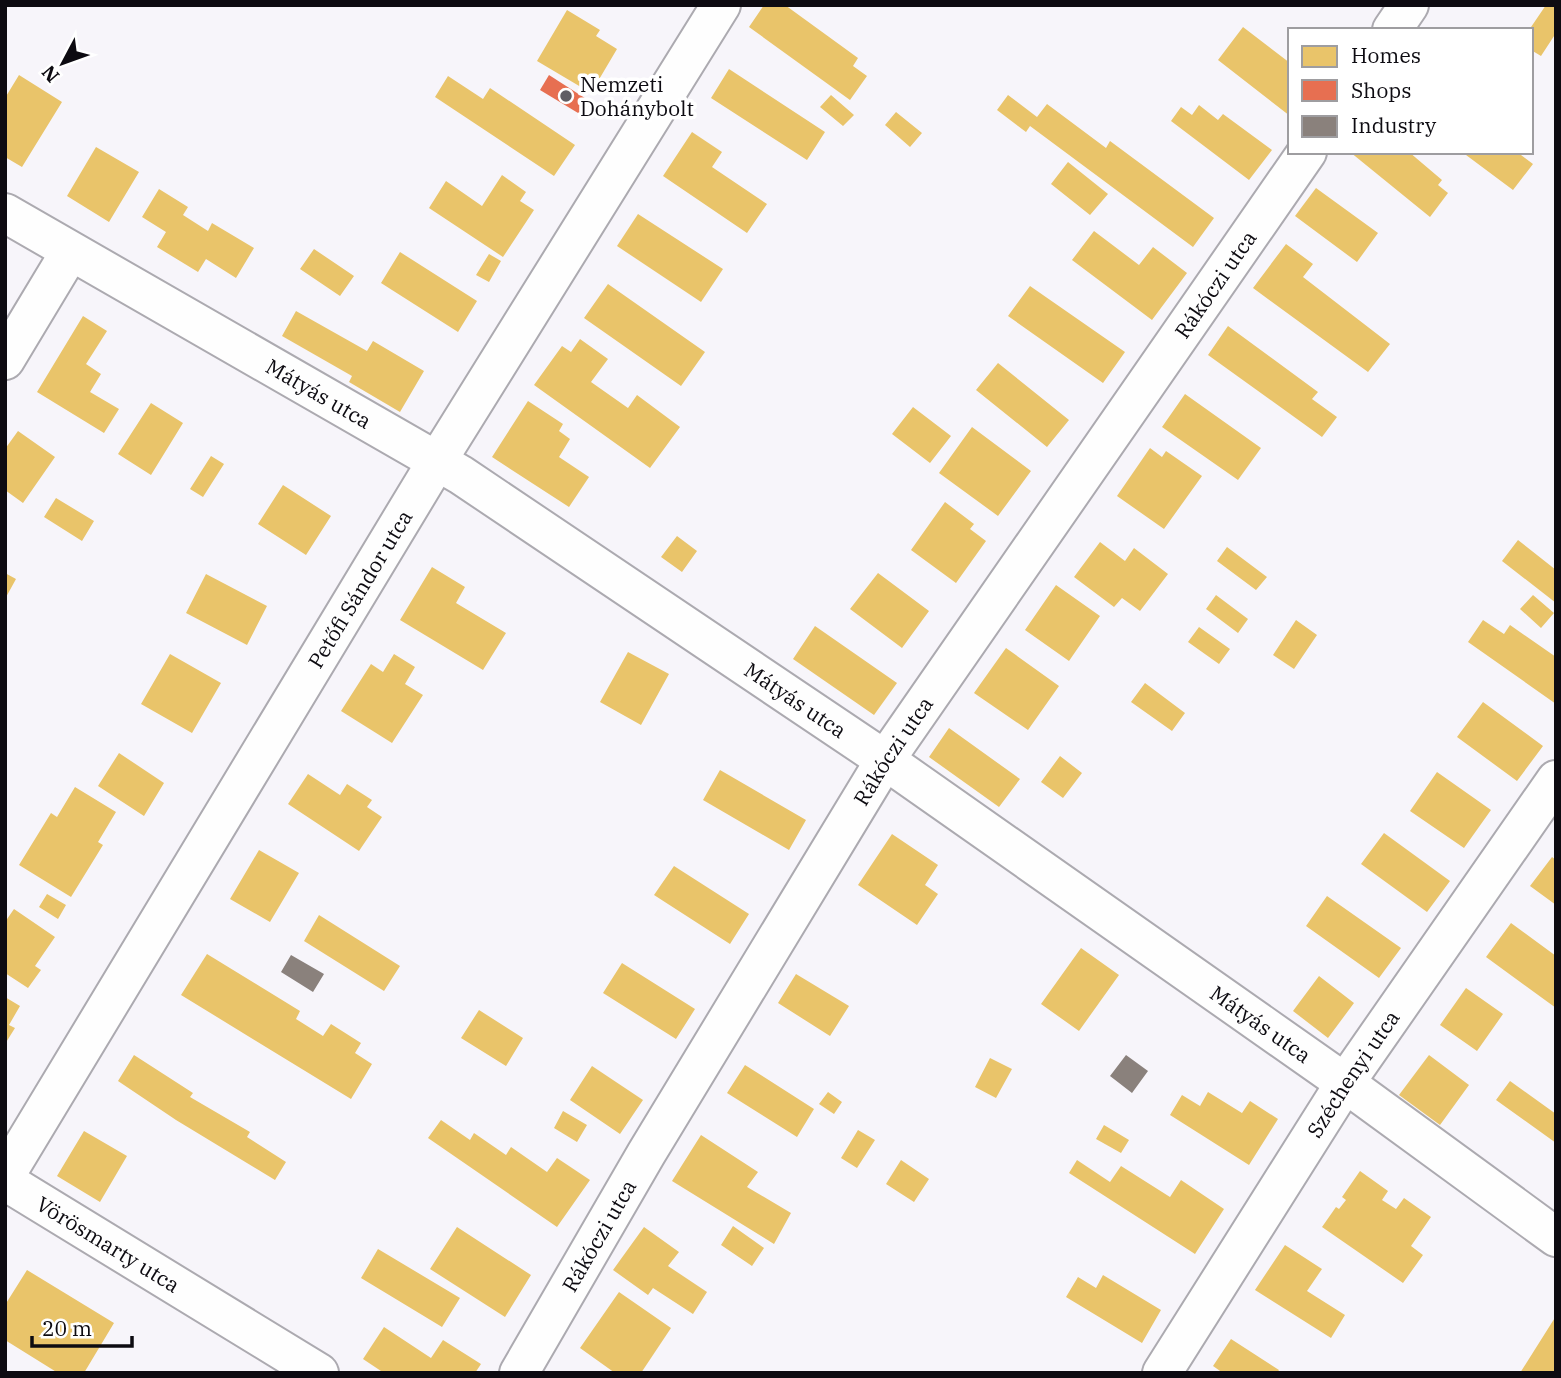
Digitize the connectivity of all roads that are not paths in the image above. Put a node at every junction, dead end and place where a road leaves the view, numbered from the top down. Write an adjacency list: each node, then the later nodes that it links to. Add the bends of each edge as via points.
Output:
1 (720, 5): 8 (street, Petőfi Sándor utca)
2 (1409, 5): 3 (street)
3 (1393, 28)
4 (1306, 154): 9 (street, Rákóczi utca)
5 (5, 213): 6 (street, Mátyás utca)
6 (71, 252): 7 (street); 8 (street, Mátyás utca)
7 (5, 360)
8 (437, 461): 9 (street, Mátyás utca); 12 (street, Petőfi Sándor utca)
9 (885, 760): 11 (street, Mátyás utca); 15 (street, Rákóczi utca)
10 (1556, 780): 11 (street, Széchenyi utca)
11 (1345, 1083): 13 (street, Mátyás utca); 16 (street, Széchenyi utca)
12 (5, 1179): 14 (street, Vörösmarty utca)
13 (1556, 1237)
14 (318, 1373)
15 (519, 1373)
16 (1162, 1373)

